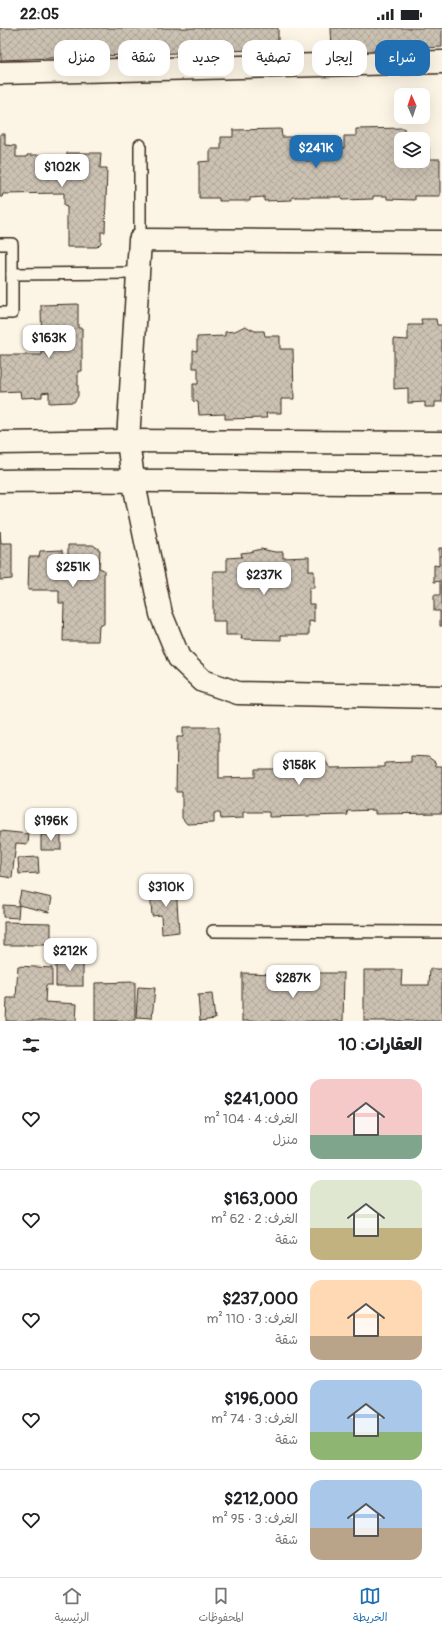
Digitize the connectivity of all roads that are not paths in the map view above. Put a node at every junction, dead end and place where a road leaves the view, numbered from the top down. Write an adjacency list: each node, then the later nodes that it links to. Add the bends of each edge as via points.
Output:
1 (442, 62): 2 (street)
2 (0, 73)
3 (140, 145): 4 (lane)
4 (140, 240): 5 (street); 7 (street)
5 (442, 242)
6 (0, 244): 8 (lane, via 12,244)
7 (137, 273): 8 (lane); 10 (street)
8 (12, 274): 9 (lane, via 12,314)
9 (0, 313)
10 (128, 441): 11 (street); 12 (street); 13 (street)
11 (0, 443)
12 (442, 443)
13 (133, 480): 14 (street); 15 (street); 16 (street, via 161,614 179,658 203,681 238,693)
14 (0, 481)
15 (442, 483)
16 (442, 697)
17 (213, 931): 18 (lane)
18 (442, 932)

